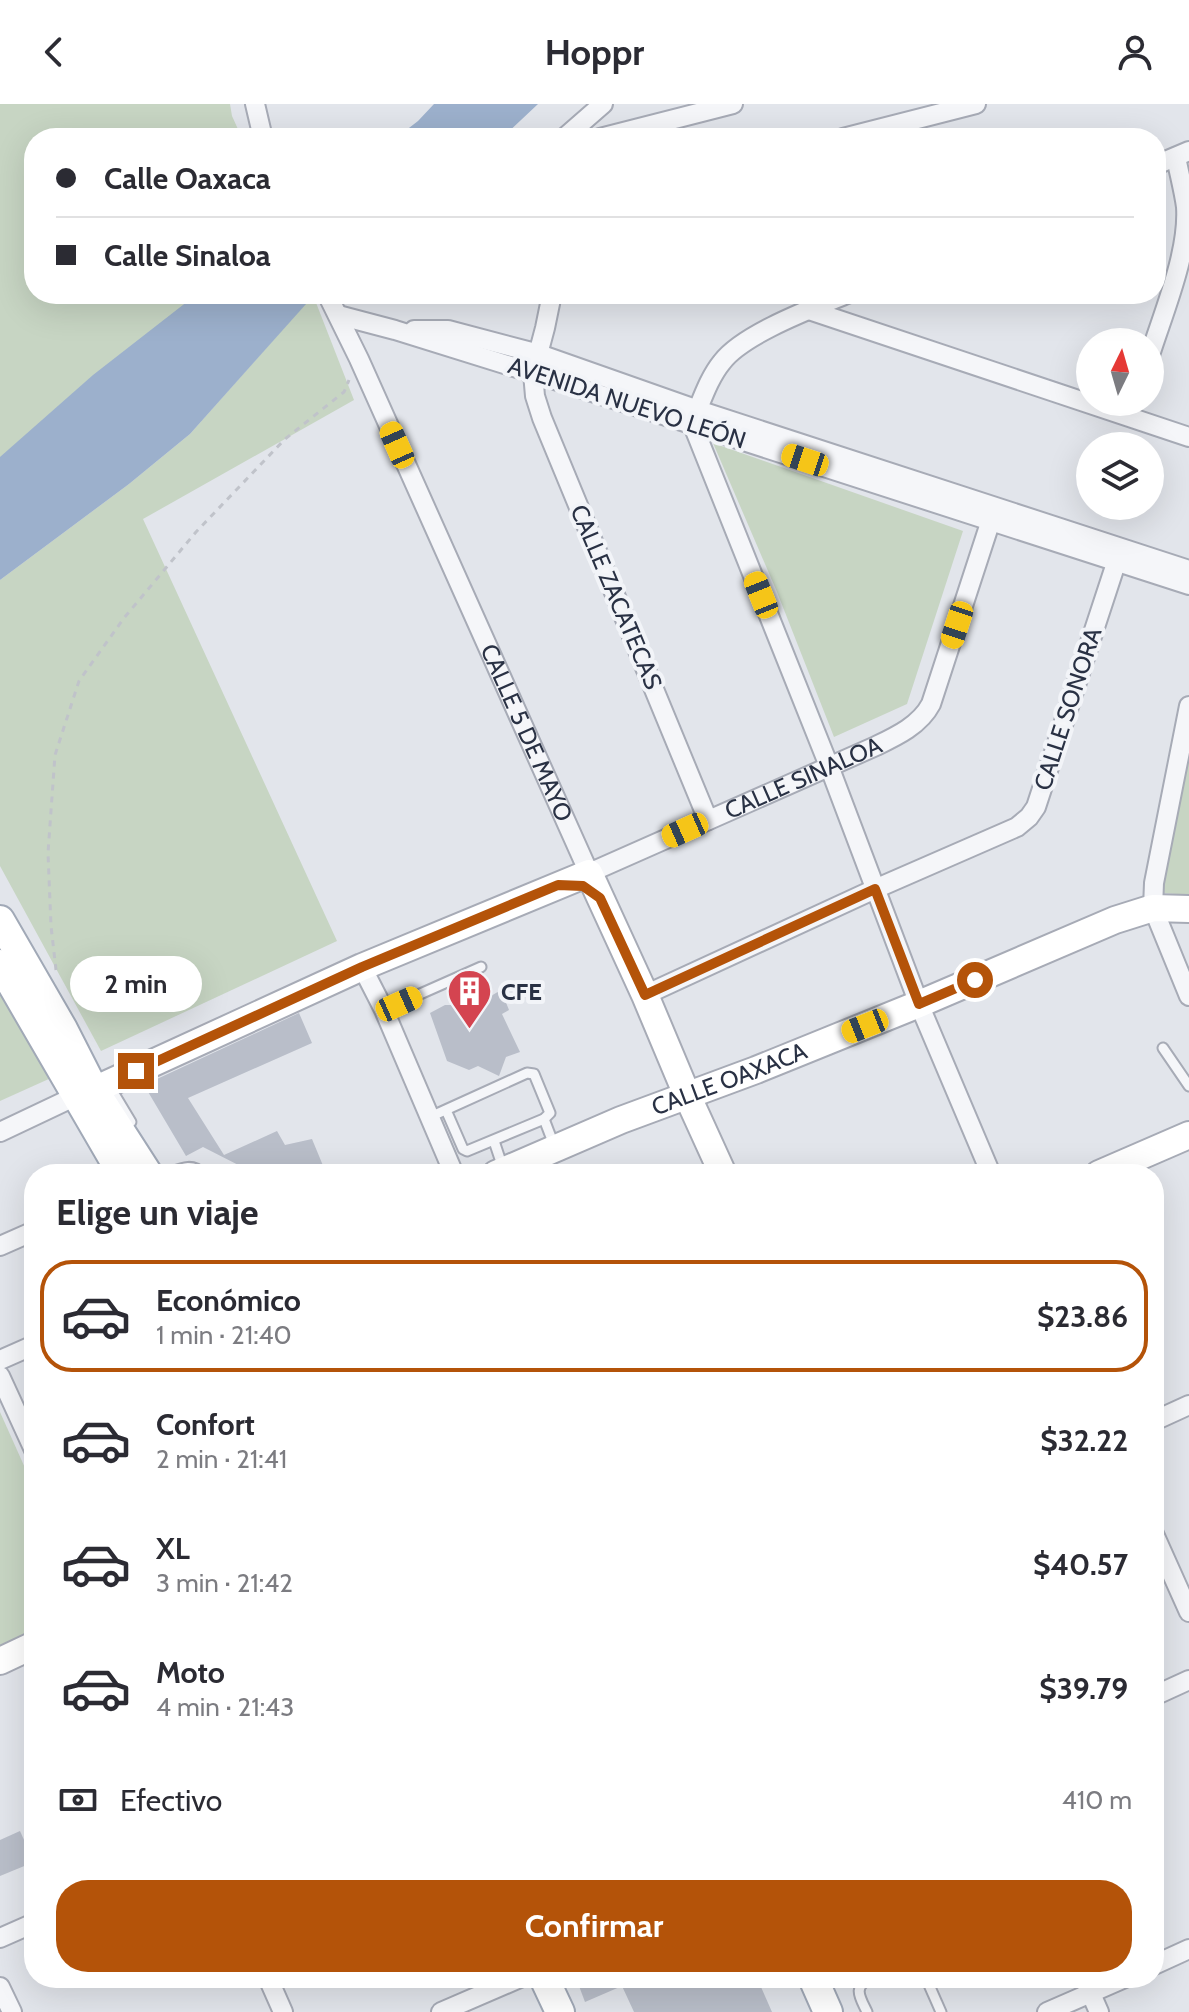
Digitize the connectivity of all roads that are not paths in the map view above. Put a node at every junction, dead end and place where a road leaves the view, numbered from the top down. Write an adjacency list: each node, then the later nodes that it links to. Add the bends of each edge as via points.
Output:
1 (255, 104): 5 (street)
2 (603, 104): 6 (street)
3 (733, 104): 7 (street)
4 (976, 104): 8 (street)
5 (261, 128)
6 (575, 128)
7 (639, 128)
8 (882, 128)
9 (1182, 154): 14 (street, via 1185,232)
10 (332, 304): 16 (street, CALLE 5 DE MAYO)
11 (550, 304): 19 (street)
12 (823, 304): 15 (street)
13 (1166, 304): 17 (street)
14 (1166, 304)
15 (809, 310): 21 (street); 23 (street, via 738,345 721,362)
16 (338, 315): 18 (street, AVENIDA NUEVO LEÓN); 33 (street, CALLE 5 DE MAYO)
17 (1158, 328)
18 (395, 330): 19 (street, via 448,330); 20 (street, AVENIDA NUEVO LEÓN)
19 (539, 354): 20 (street); 23 (street)
20 (533, 373): 23 (street, AVENIDA NUEVO LEÓN); 32 (street, CALLE ZACATECAS, via 542,418)
21 (1076, 392)
22 (1147, 416): 24 (street)
23 (695, 417): 25 (street, AVENIDA NUEVO LEÓN); 31 (street)
24 (1189, 437)
25 (991, 515): 26 (street, AVENIDA NUEVO LEÓN); 31 (street, CALLE SINALOA, via 927,710 897,736)
26 (1118, 555): 28 (street, AVENIDA NUEVO LEÓN); 35 (street, CALLE SONORA, via 1029,817)
27 (1189, 570): 28 (street)
28 (1167, 571): 29 (street, AVENIDA NUEVO LEÓN)
29 (1189, 585)
30 (1189, 706): 37 (street)
31 (829, 766): 32 (street, CALLE SINALOA); 35 (street)
32 (708, 820): 33 (street, CALLE SINALOA)
33 (589, 873): 34 (street, CALLE SINALOA); 36 (street, CALLE 5 DE MAYO)
34 (558, 885): 36 (street, via 583,886); 41 (street, CALLE SINALOA)
35 (875, 889): 43 (street, CALLE SONORA); 45 (street)
36 (600, 898): 43 (street, CALLE 5 DE MAYO)
37 (1153, 908): 38 (street, CALLE OAXACA); 44 (street); 45 (street, CALLE OAXACA)
38 (1189, 909)
39 (0, 920): 49 (main road)
40 (0, 964): 49 (main road)
41 (362, 967): 46 (street); 49 (street, CALLE SINALOA)
42 (481, 967): 46 (lane)
43 (645, 995): 50 (street, CALLE 5 DE MAYO)
44 (1189, 996)
45 (919, 1004): 50 (street, CALLE OAXACA); 64 (street)
46 (384, 1010): 51 (street)
47 (1163, 1048): 48 (lane)
48 (1189, 1086)
49 (93, 1090): 53 (street); 54 (lane); 58 (main road); 59 (main road)
50 (687, 1095): 57 (street, CALLE OAXACA); 63 (street, CALLE 5 DE MAYO)
51 (438, 1114): 52 (lane, via 530,1072 549,1109); 56 (lane, via 467,1151); 60 (street)
52 (544, 1119): 56 (lane); 57 (lane)
53 (0, 1132)
54 (139, 1135)
55 (1189, 1135): 65 (street)
56 (494, 1141): 61 (lane)
57 (555, 1148): 62 (street, CALLE OAXACA)
58 (119, 1164)
59 (141, 1164)
60 (451, 1164)
61 (507, 1164)
62 (523, 1164)
63 (718, 1164)
64 (987, 1164)
65 (1122, 1164)
66 (24, 1235): 67 (street)
67 (0, 1246)
68 (24, 1349): 69 (street)
69 (0, 1360)
70 (0, 1376): 73 (street)
71 (1189, 1405): 72 (street)
72 (1164, 1416)
73 (24, 1428)
74 (1164, 1556): 75 (street)
75 (1189, 1612)
76 (24, 1650): 77 (street)
77 (0, 1661)
78 (1189, 1680): 79 (street)
79 (1164, 1691)
80 (24, 1927): 81 (street)
81 (0, 1938)
82 (1189, 1949): 83 (street)
83 (1164, 1960)
84 (0, 1987): 93 (street)
85 (272, 1988): 94 (street)
86 (497, 1988): 95 (street)
87 (549, 1988): 96 (main road)
88 (817, 1988): 97 (main road)
89 (860, 1988): 98 (lane)
90 (930, 1988): 99 (lane)
91 (1085, 1988): 100 (street)
92 (1089, 1988): 101 (street)
93 (12, 2012)
94 (283, 2012)
95 (441, 2012)
96 (560, 2012)
97 (828, 2012)
98 (867, 2012)
99 (941, 2012)
100 (1047, 2012)
101 (1099, 2012)

